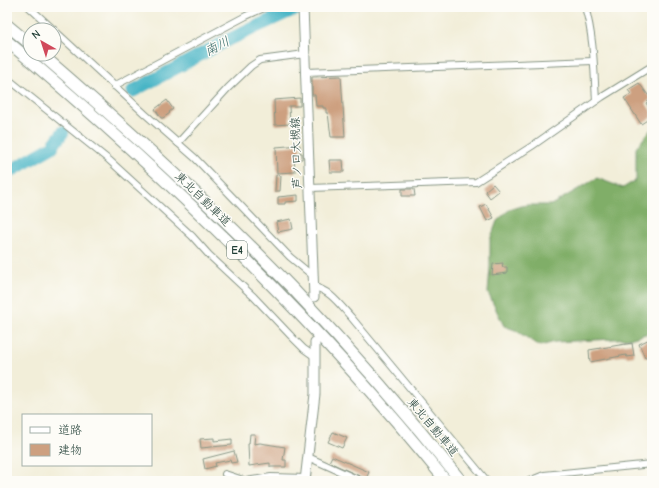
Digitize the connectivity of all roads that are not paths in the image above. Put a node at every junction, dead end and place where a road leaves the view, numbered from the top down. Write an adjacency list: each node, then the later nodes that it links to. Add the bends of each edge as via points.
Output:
1 (29, 7): 5 (street)
2 (266, 7): 16 (street)
3 (303, 7): 10 (main road, 芦ノ口大槻線)
4 (585, 7): 11 (street, via 590,22)
5 (45, 22)
6 (7, 25): 7 (highway)
7 (22, 37)
8 (62, 37): 16 (street)
9 (7, 41): 30 (highway, 東北自動車道 / E4, via 178,193 244,257 338,355)
10 (305, 54): 14 (main road, 芦ノ口大槻線); 18 (street, via 260,60 228,88)
11 (593, 61): 14 (street); 17 (street)
12 (50, 62): 31 (highway, 東北自動車道 / E4, via 187,185 293,289 389,394)
13 (652, 66): 17 (street)
14 (306, 72): 19 (main road, 芦ノ口大槻線)
15 (7, 78): 24 (street, via 109,160 192,236 304,349)
16 (114, 86): 18 (street)
17 (596, 101): 19 (street, via 476,182)
18 (178, 143): 20 (street, via 290,257)
19 (310, 188): 20 (main road, 芦ノ口大槻線)
20 (313, 276): 21 (main road, 芦ノ口大槻線)
21 (313, 287): 22 (main road, 芦ノ口大槻線); 32 (street, via 327,293 351,317)
22 (314, 297)
23 (315, 342): 24 (main road)
24 (314, 356): 25 (main road, via 315,394)
25 (308, 457): 28 (main road); 29 (street)
26 (652, 464): 33 (street, via 544,475)
27 (225, 474): 28 (street, via 246,480 271,477)
28 (306, 480)
29 (361, 481)
30 (446, 481)
31 (461, 481)
32 (487, 481)
33 (529, 481)

